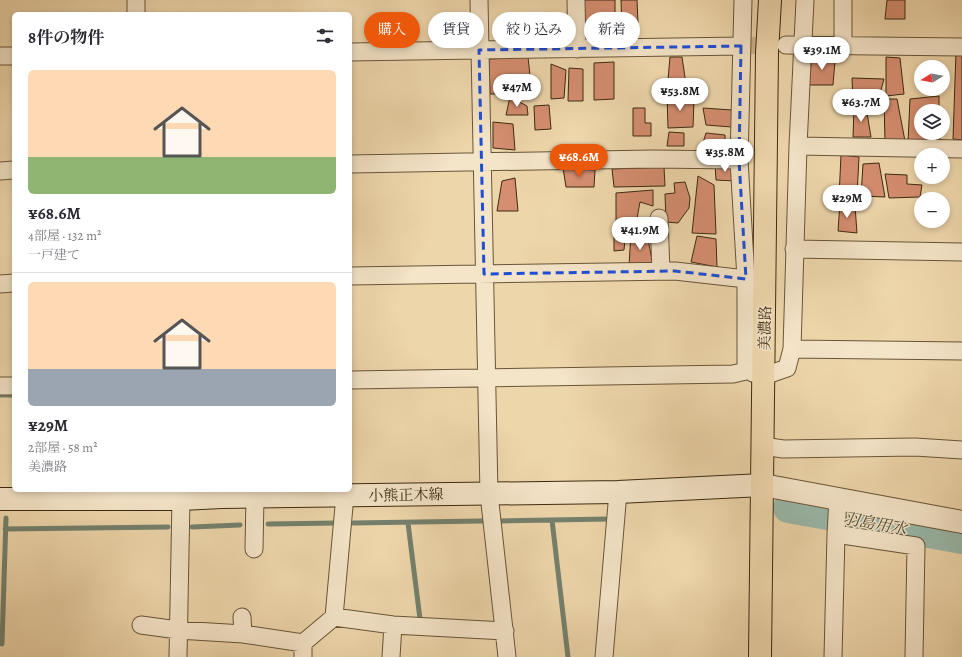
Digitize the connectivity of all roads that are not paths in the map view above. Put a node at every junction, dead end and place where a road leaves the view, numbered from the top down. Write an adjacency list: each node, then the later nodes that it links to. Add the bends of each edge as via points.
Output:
1 (136, 0): 8 (street)
2 (479, 0): 14 (street)
3 (576, 0): 13 (street)
4 (743, 0): 10 (street)
5 (770, 0): 36 (main road, 美濃路)
6 (805, 0): 11 (street)
7 (843, 0): 9 (street)
8 (136, 12)
9 (842, 45): 11 (street); 12 (street)
10 (741, 46): 13 (street); 20 (street)
11 (794, 46): 18 (street)
12 (962, 47)
13 (576, 49): 14 (street)
14 (479, 50): 15 (street); 21 (street)
15 (352, 52)
16 (0, 56): 17 (street)
17 (12, 56)
18 (798, 146): 19 (street); 26 (street)
19 (962, 149)
20 (739, 160): 21 (street); 31 (street)
21 (482, 162): 22 (street); 29 (street)
22 (352, 164)
23 (12, 170): 24 (street)
24 (0, 171)
25 (659, 218): 28 (street)
26 (794, 249): 27 (street); 34 (street)
27 (962, 252)
28 (661, 271): 29 (street); 31 (street)
29 (484, 274): 30 (street); 37 (street)
30 (352, 276)
31 (746, 279): 36 (street)
32 (0, 284): 33 (street)
33 (12, 284)
34 (792, 349): 35 (street); 36 (street, via 787,368)
35 (962, 351)
36 (755, 374): 37 (street); 41 (main road, 美濃路)
37 (487, 377): 38 (street); 46 (street)
38 (352, 380)
39 (0, 386): 40 (street)
40 (12, 386)
41 (763, 446): 42 (street, via 783,449 915,447); 43 (main road, 美濃路)
42 (962, 450)
43 (763, 485): 44 (main road, 小熊正木線); 51 (main road, 小熊正木線); 67 (main road, 美濃路)
44 (618, 492): 46 (main road, 小熊正木線); 66 (street)
45 (144, 494): 49 (main road, 小熊正木線); 50 (main road, 小熊正木線)
46 (489, 494): 47 (main road, 小熊正木線); 60 (street)
47 (346, 495): 48 (main road, 小熊正木線); 55 (street)
48 (255, 497): 50 (main road, 小熊正木線); 54 (street)
49 (0, 499)
50 (182, 499): 59 (street)
51 (838, 499): 52 (main road, 小熊正木線); 53 (street)
52 (962, 522)
53 (836, 530): 68 (street); 69 (street, via 916,546)
54 (254, 549)
55 (334, 616): 58 (street); 62 (street)
56 (242, 617): 61 (street)
57 (141, 625): 59 (street)
58 (393, 625): 60 (street); 64 (street)
59 (178, 630): 61 (street); 63 (street)
60 (505, 631): 65 (street)
61 (243, 634): 62 (street)
62 (303, 650)
63 (178, 657)
64 (391, 657)
65 (507, 657)
66 (604, 657)
67 (760, 657)
68 (833, 657)
69 (914, 657)

